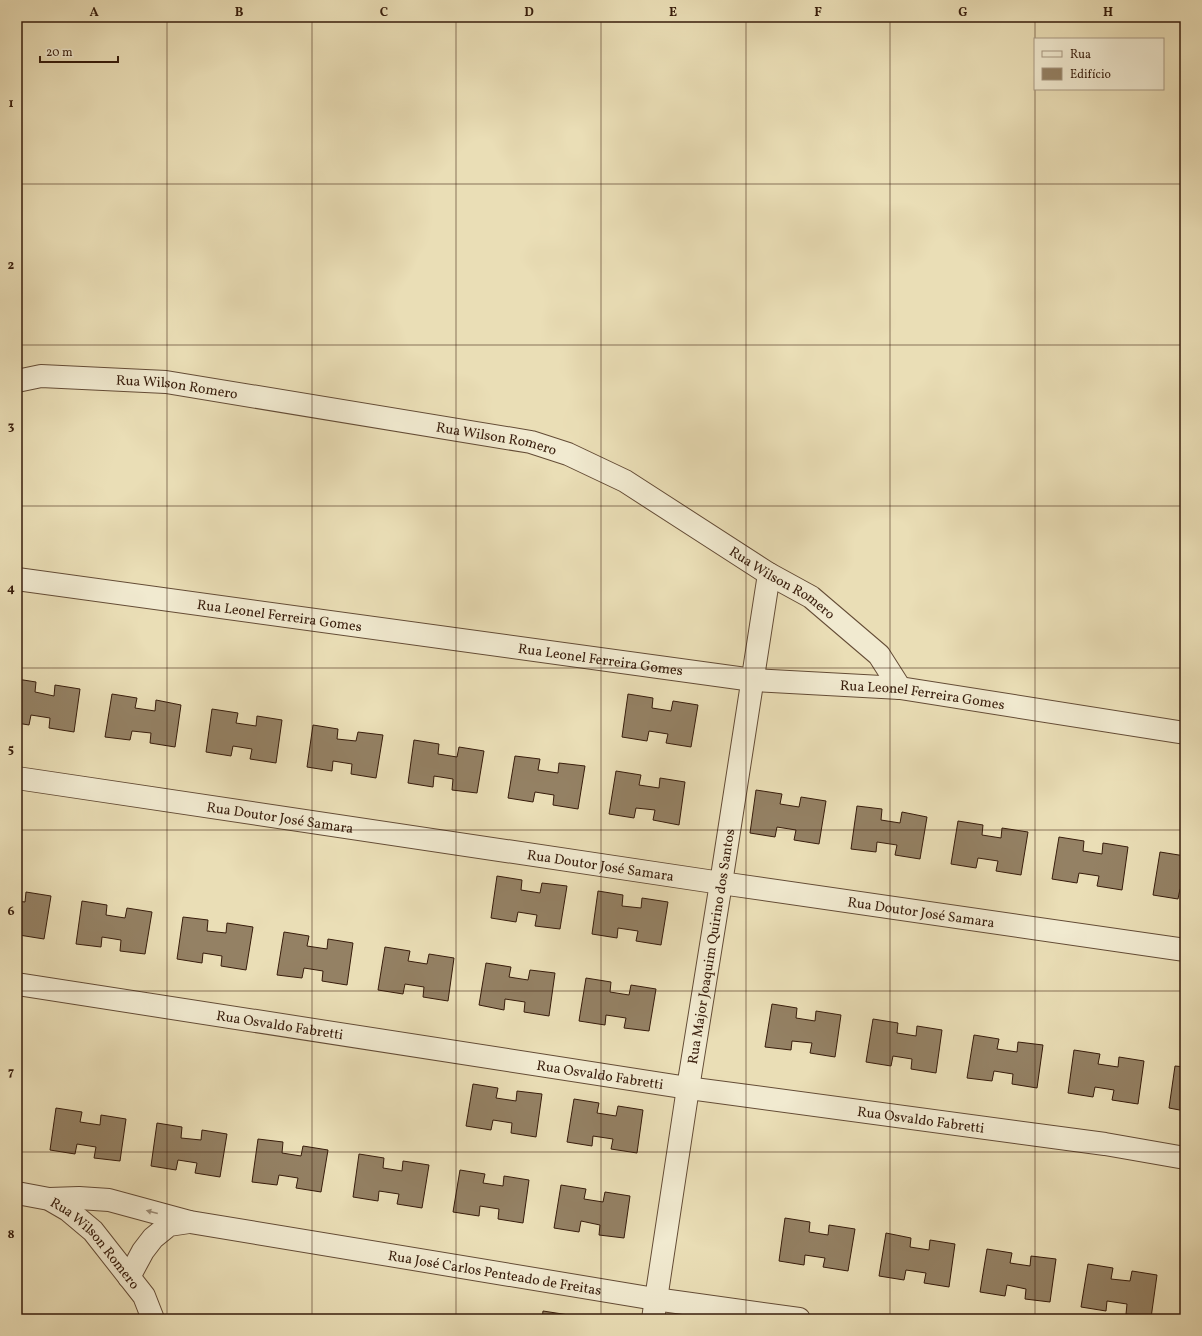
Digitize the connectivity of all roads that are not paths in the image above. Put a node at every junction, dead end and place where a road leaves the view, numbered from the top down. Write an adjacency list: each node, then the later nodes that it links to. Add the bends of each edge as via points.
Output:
1 (17, 381): 2 (street, Rua Wilson Romero, via 41,376 166,382 531,442 568,454 625,481)
2 (769, 574): 4 (street, Rua Major Joaquim Quirino dos Santos); 5 (street, Rua Wilson Romero, via 811,597 844,624 879,655)
3 (17, 579): 4 (street, Rua Leonel Ferreira Gomes)
4 (752, 680): 5 (street, Rua Leonel Ferreira Gomes); 8 (street, Rua Major Joaquim Quirino dos Santos)
5 (900, 688): 6 (street, Rua Leonel Ferreira Gomes)
6 (1185, 733)
7 (17, 778): 8 (street, Rua Doutor José Samara)
8 (721, 883): 9 (street, Rua Doutor José Samara); 11 (street, Rua Major Joaquim Quirino dos Santos)
9 (1185, 950)
10 (17, 984): 11 (street, Rua Osvaldo Fabretti)
11 (688, 1088): 12 (street, Rua Osvaldo Fabretti, via 1097,1143); 17 (street, Rua Major Joaquim Quirino dos Santos)
12 (1185, 1158)
13 (18, 1195): 14 (street, Rua Wilson Romero)
14 (49, 1199): 15 (street, Rua José Carlos Penteado de Freitas, one-way to 14, via 109,1200); 16 (street, Rua Wilson Romero, via 68,1210 93,1231)
15 (190, 1222): 16 (street, Rua José Carlos Penteado de Freitas, via 169,1225 153,1238); 17 (street, Rua José Carlos Penteado de Freitas)
16 (129, 1277): 18 (street, Rua Wilson Romero, via 144,1296)
17 (654, 1309): 19 (street, Rua José Carlos Penteado de Freitas)
18 (153, 1319)
19 (799, 1319)

